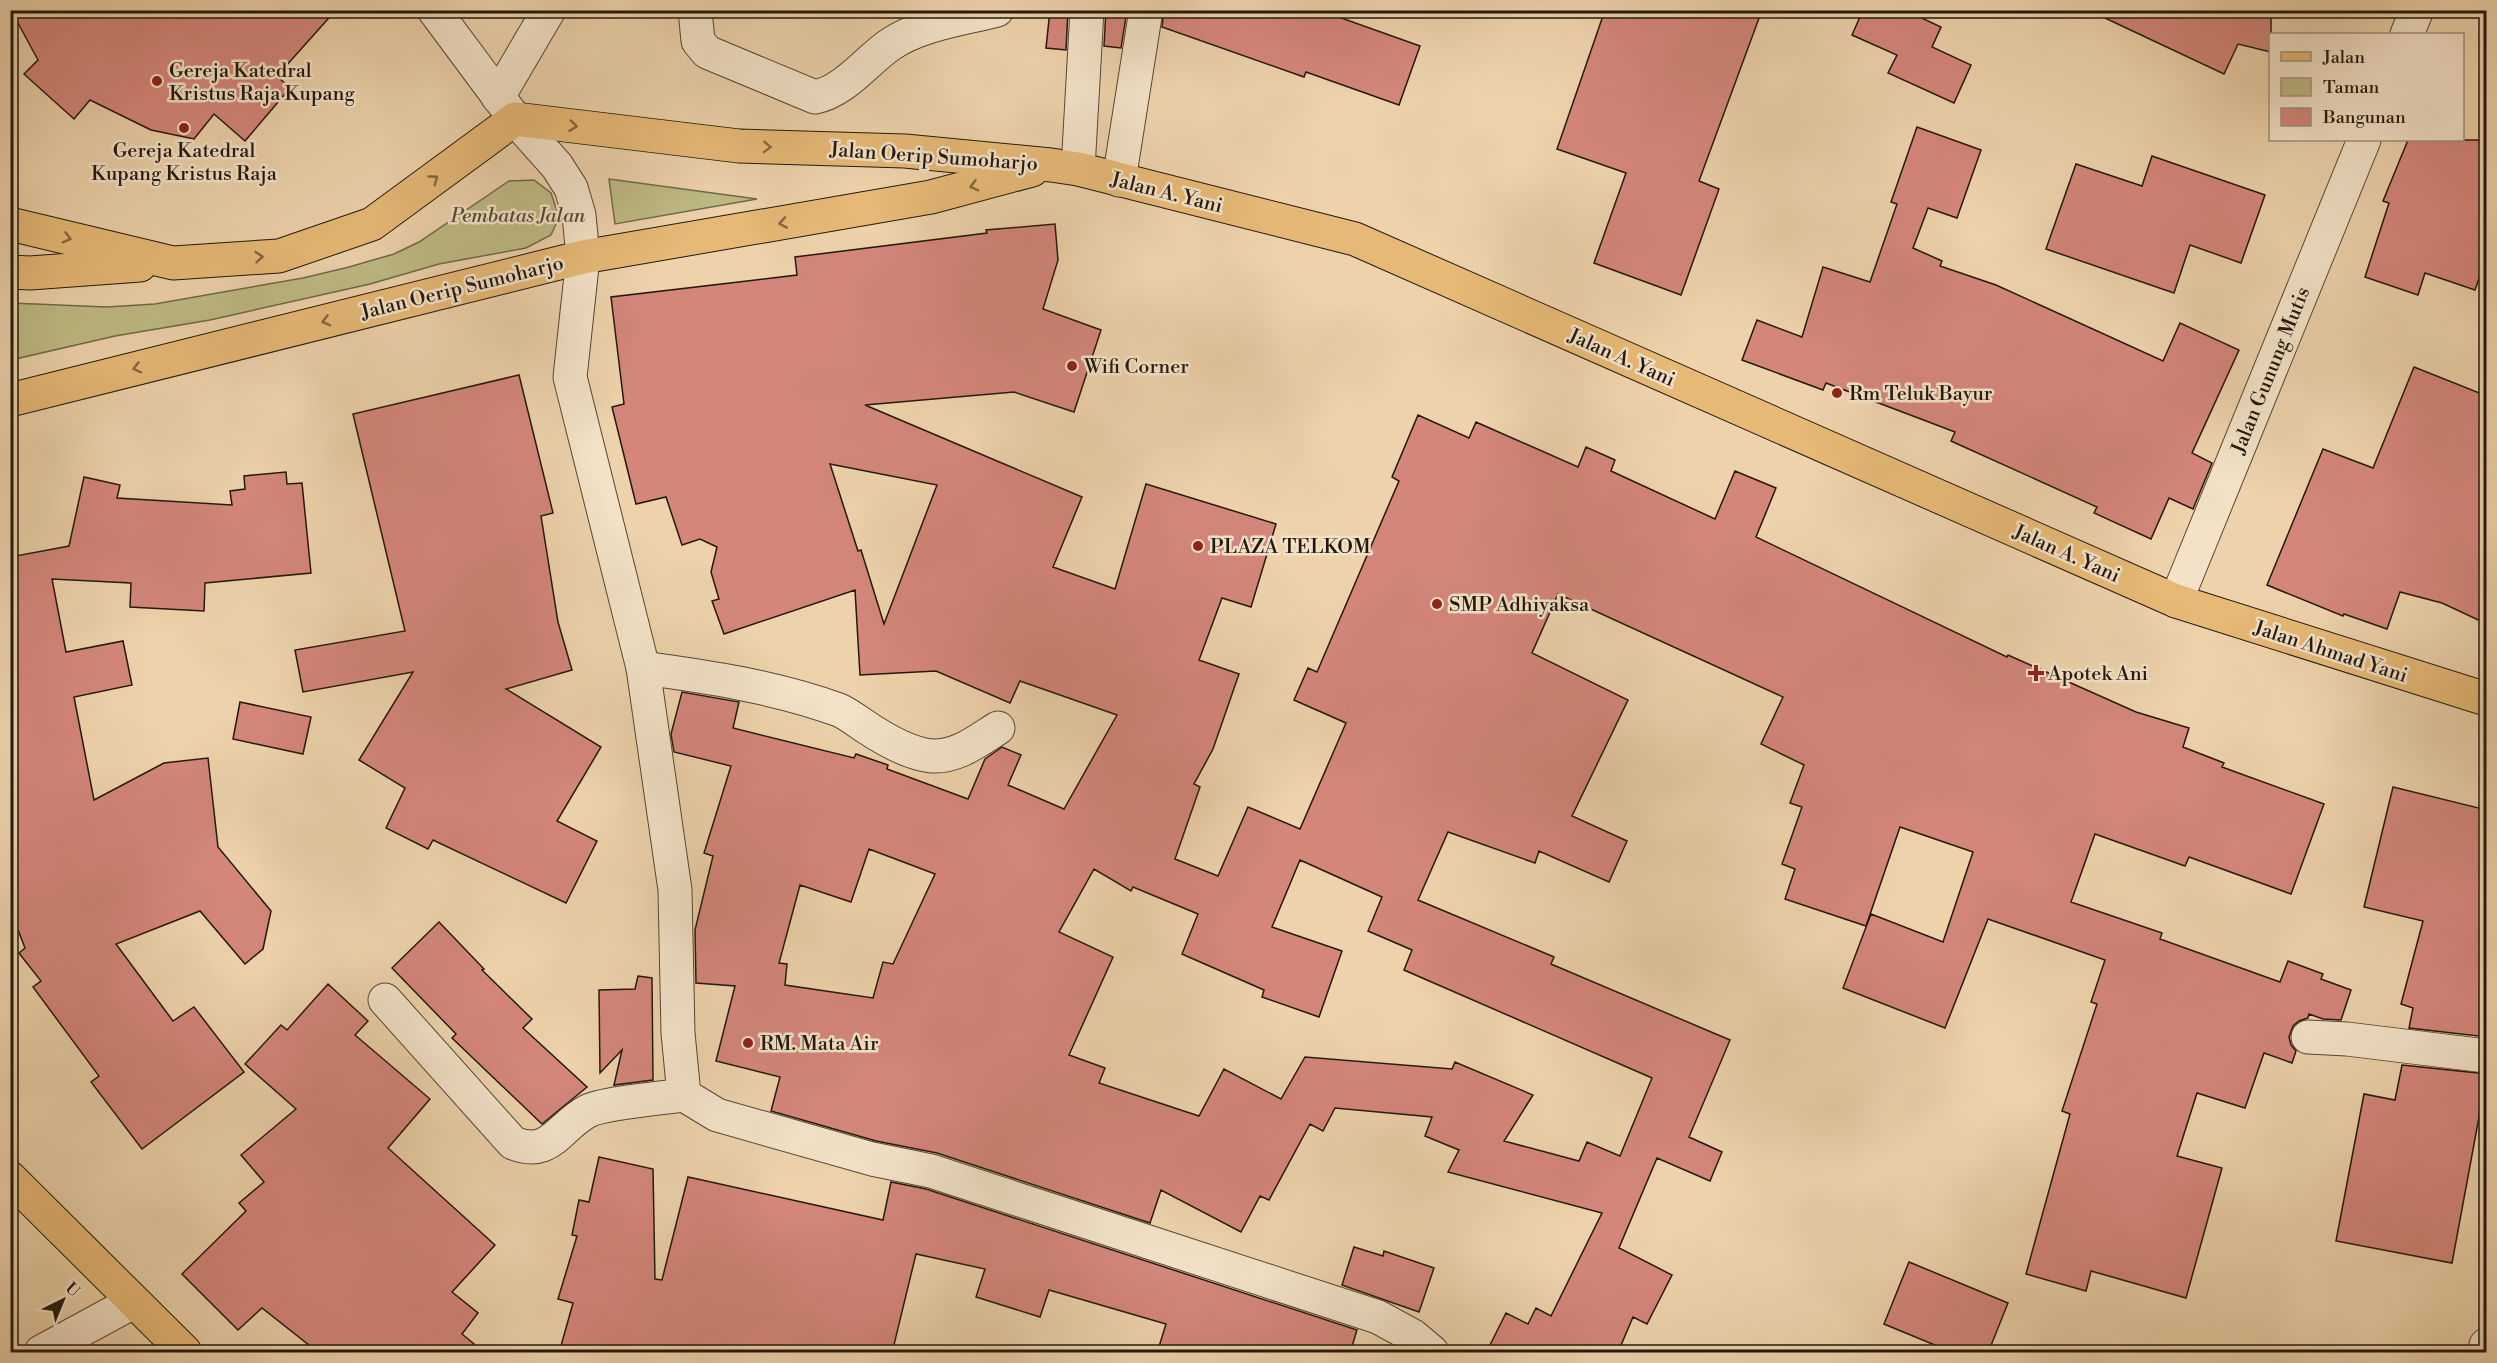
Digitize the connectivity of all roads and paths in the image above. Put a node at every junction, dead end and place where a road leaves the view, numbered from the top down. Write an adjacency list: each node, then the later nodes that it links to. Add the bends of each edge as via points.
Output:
1 (434, 10): 9 (street)
2 (549, 10): 9 (street)
3 (695, 10): 4 (street, via 698,41 706,52 816,97 830,94 892,43 918,31)
4 (997, 10)
5 (1086, 10): 11 (street)
6 (1146, 10): 12 (street)
7 (2417, 10): 8 (street)
8 (2407, 33)
9 (506, 108): 11 (main road, Jalan Oerip Sumoharjo, one-way to 11, via 739,146 905,151); 14 (street, via 557,166 571,188 579,215); 15 (main road, one-way to 9, via 279,256 372,224)
10 (2364, 141): 18 (street, Jalan Gunung Mutis)
11 (1064, 167): 12 (main road, Jalan A. Yani); 14 (main road, Jalan Oerip Sumoharjo, one-way to 14, via 932,198)
12 (1119, 180): 18 (main road, Jalan A. Yani, via 1355,239)
13 (10, 224): 15 (main road, one-way to 15)
14 (583, 256): 17 (main road, Jalan Oerip Sumoharjo, one-way to 17); 19 (street, via 570,377)
15 (173, 263): 16 (main road)
16 (10, 272)
17 (10, 400)
18 (2176, 601): 20 (main road, Jalan Ahmad Yani)
19 (643, 668): 21 (street, via 725,679 801,697 842,712 908,750 931,756 956,754); 25 (street, via 675,890 678,1033)
20 (2487, 699)
21 (998, 728)
22 (385, 1000): 25 (street, via 513,1143 527,1149 542,1147 588,1111)
23 (2308, 1037): 24 (street)
24 (2487, 1056)
25 (684, 1095): 31 (street, via 717,1115 872,1159 931,1171 1378,1317 1413,1336)
26 (10, 1178): 27 (main road)
27 (133, 1302): 29 (street); 30 (main road)
28 (2486, 1347): 32 (street)
29 (41, 1353)
30 (186, 1353)
31 (1432, 1353)
32 (2485, 1353)

